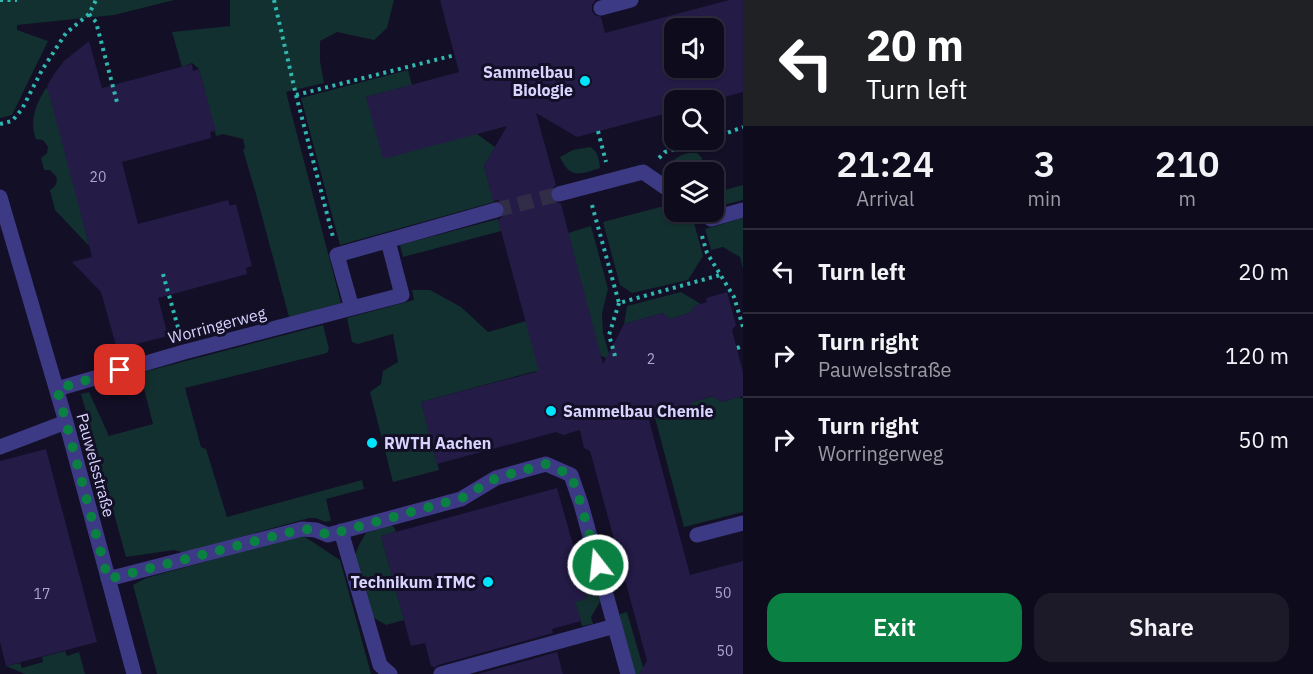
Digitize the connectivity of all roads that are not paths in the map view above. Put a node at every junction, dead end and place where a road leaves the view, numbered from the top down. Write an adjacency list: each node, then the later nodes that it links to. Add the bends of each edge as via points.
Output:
1 (632, 0): 2 (street)
2 (601, 8)
3 (664, 186): 4 (street, via 643,172)
4 (558, 194)
5 (0, 196): 11 (street, Pauwelsstraße)
6 (496, 210): 9 (street)
7 (743, 210): 8 (street)
8 (724, 215)
9 (388, 241): 10 (street, Worringerweg, via 402,295); 10 (street, via 337,255)
10 (352, 308): 11 (street, Worringerweg)
11 (57, 389): 12 (street, Pauwelsstraße)
12 (66, 422): 13 (street); 17 (street, Pauwelsstraße)
13 (0, 447)
14 (743, 523): 16 (street)
15 (341, 531): 17 (street, via 328,535 302,529); 18 (street, via 462,498 496,478 546,464 571,475); 20 (street, via 380,665)
16 (697, 535)
17 (108, 579): 19 (street, Pauwelsstraße)
18 (615, 626): 21 (street); 22 (street)
19 (134, 674)
20 (390, 674)
21 (441, 674)
22 (628, 674)

